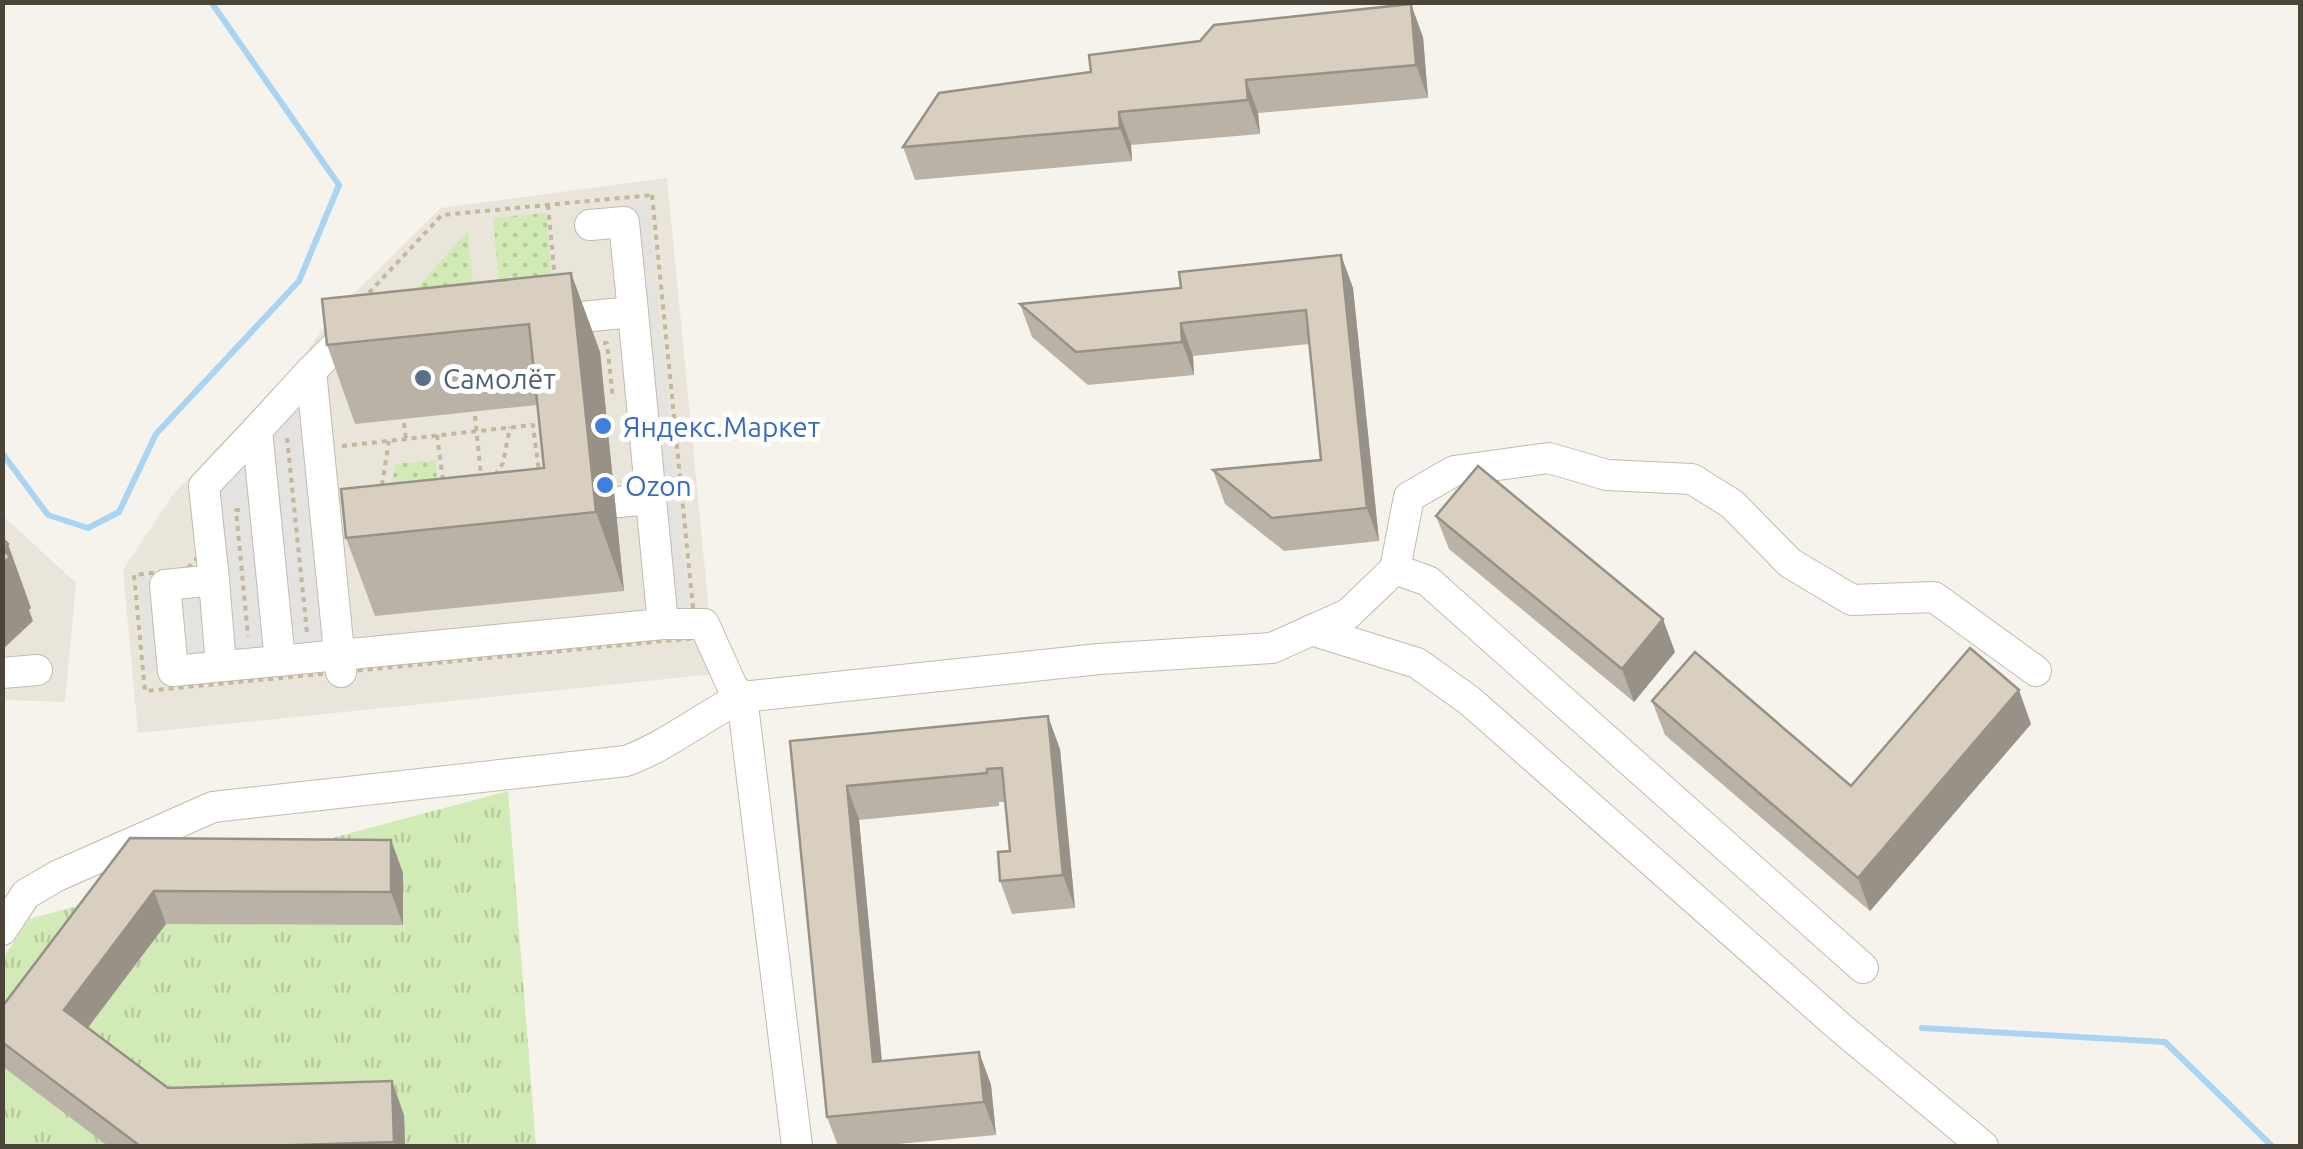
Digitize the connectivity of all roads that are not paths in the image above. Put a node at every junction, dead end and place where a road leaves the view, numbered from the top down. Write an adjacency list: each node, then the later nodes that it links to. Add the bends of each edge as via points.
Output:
1 (590, 225): 2 (lane, via 624,222)
2 (633, 312): 3 (lane); 7 (lane)
3 (524, 322)
4 (401, 335): 5 (lane, via 342,340)
5 (311, 372): 6 (lane); 13 (lane)
6 (272, 434): 10 (lane, via 204,486); 13 (lane)
7 (651, 499): 8 (lane); 11 (lane)
8 (618, 502)
9 (1395, 568): 12 (lane, via 1348,614); 16 (lane, via 1409,498 1454,471 1549,458 1607,475 1692,478 1732,504 1790,563 1852,600 1934,597); 20 (lane, via 1428,581)
10 (214, 580): 14 (lane); 14 (lane, via 164,585 173,670)
11 (663, 624): 13 (lane); 18 (lane, via 696,630 704,624)
12 (1312, 630): 18 (lane, via 1272,648); 22 (lane, via 1417,663 1470,701)
13 (317, 662): 14 (lane)
14 (222, 666)
15 (36, 670): 17 (lane)
16 (2036, 671)
17 (2, 673)
18 (742, 697): 19 (lane, via 626,761 213,807 26,894); 21 (lane)
19 (2, 930)
20 (1863, 968)
21 (796, 1146)
22 (1983, 1146)

